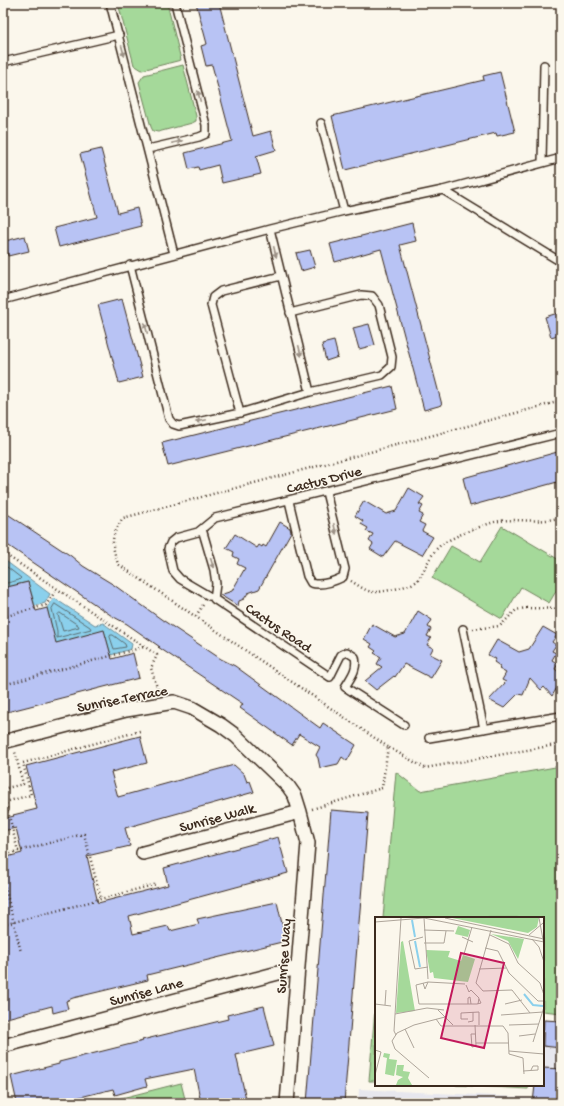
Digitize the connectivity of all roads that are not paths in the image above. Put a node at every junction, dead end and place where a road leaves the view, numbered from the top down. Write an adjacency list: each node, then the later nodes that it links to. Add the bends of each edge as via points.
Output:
1 (110, 3): 3 (lane)
2 (175, 3): 7 (lane, one-way to 2, via 206,134 206,125)
3 (119, 35): 4 (lane); 7 (lane, one-way to 7)
4 (3, 62)
5 (544, 64): 9 (lane)
6 (321, 123): 11 (lane)
7 (148, 149): 13 (lane)
8 (561, 158): 9 (lane)
9 (542, 162): 10 (lane)
10 (443, 190): 11 (lane); 14 (lane)
11 (344, 211): 12 (lane)
12 (270, 229): 13 (lane); 16 (lane, one-way to 16)
13 (174, 254): 15 (lane)
14 (561, 262)
15 (130, 265): 17 (lane); 20 (lane, one-way to 15, via 179,426 169,419)
16 (281, 276): 18 (lane); 20 (lane, via 221,292 213,297 211,305)
17 (3, 300)
18 (290, 313): 19 (lane, one-way to 19); 19 (lane, via 361,295 372,296 379,305 392,357 391,367 382,375)
19 (310, 392): 20 (lane)
20 (240, 413)
21 (561, 433): 22 (lane, Cactus Drive)
22 (326, 492): 23 (lane, Cactus Drive); 23 (lane, one-way to 23, via 345,569 343,577 318,585 311,583 307,576)
23 (289, 501): 24 (lane, Cactus Drive, via 215,518)
24 (202, 529): 25 (lane, one-way to 25, via 216,584); 25 (lane, Cactus Drive, via 176,538 168,550 173,571 180,579)
25 (211, 597): 28 (lane, Cactus Road, via 330,677 341,656 347,652 352,654 355,657 355,669 345,687)
26 (463, 629): 29 (lane)
27 (561, 716): 29 (lane)
28 (404, 725)
29 (484, 729): 30 (lane)
30 (429, 738)
31 (8, 744): 32 (street, Sunrise Terrace, via 126,710 174,702 192,708 236,736 288,786 295,796)
32 (300, 812): 33 (street, Sunrise Walk); 34 (street, Sunrise Way, via 308,843)
33 (143, 853)
34 (297, 968): 35 (street, Sunrise Lane); 36 (street, Sunrise Way)
35 (3, 1046)
36 (287, 1103)

